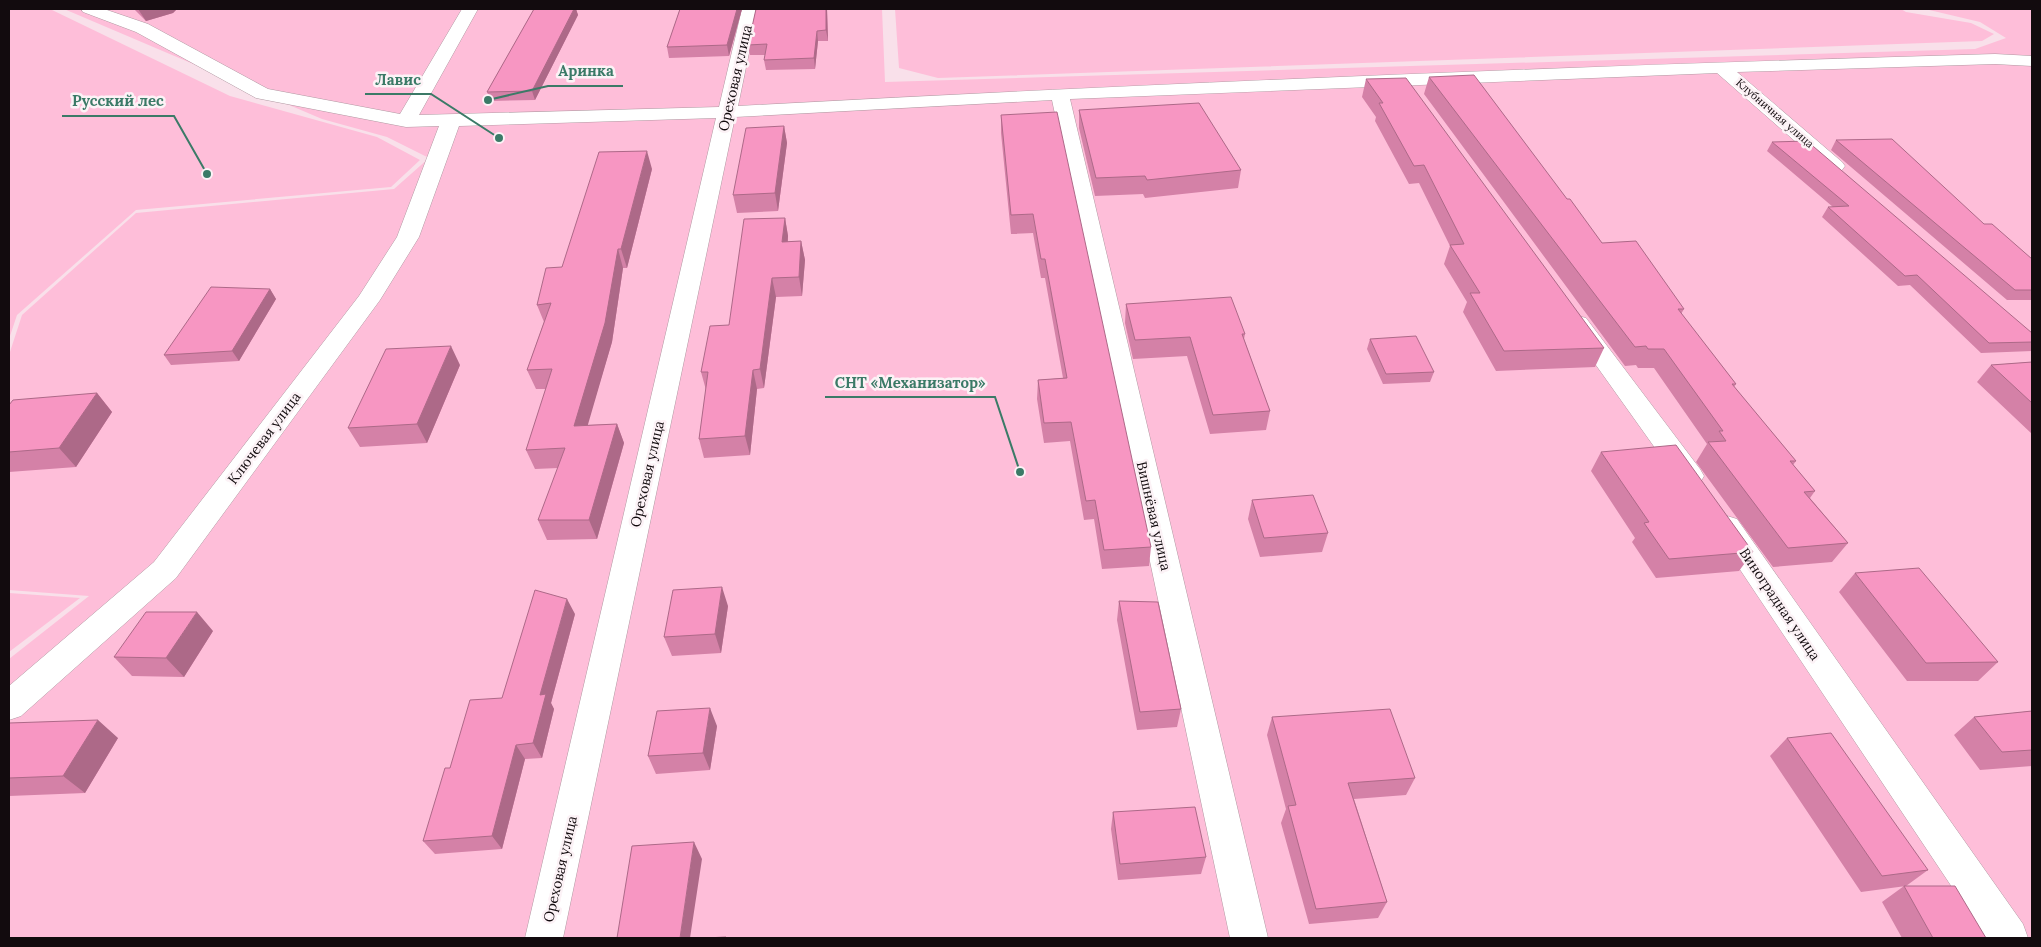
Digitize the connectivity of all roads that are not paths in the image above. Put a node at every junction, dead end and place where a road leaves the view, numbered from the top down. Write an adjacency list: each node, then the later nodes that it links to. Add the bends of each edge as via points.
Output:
1 (89, 9): 11 (street, via 142,28 263,94)
2 (470, 9): 11 (street)
3 (750, 9): 9 (street, Ореховая улица)
4 (2032, 61): 5 (street, via 1995,59)
5 (1721, 67): 6 (street); 12 (street, Клубничная улица)
6 (1403, 81): 7 (street); 8 (street)
7 (1060, 94): 9 (street); 16 (street, Вишнёвая улица)
8 (1420, 105)
9 (728, 112): 10 (street); 15 (street, Ореховая улица)
10 (451, 120): 11 (street); 14 (street, Ключевая улица, via 408,237 373,292 165,570)
11 (406, 121)
12 (1847, 176)
13 (1566, 305): 17 (street, Виноградная улица, via 1708,502)
14 (9, 706)
15 (544, 938)
16 (1249, 938)
17 (2009, 938)

